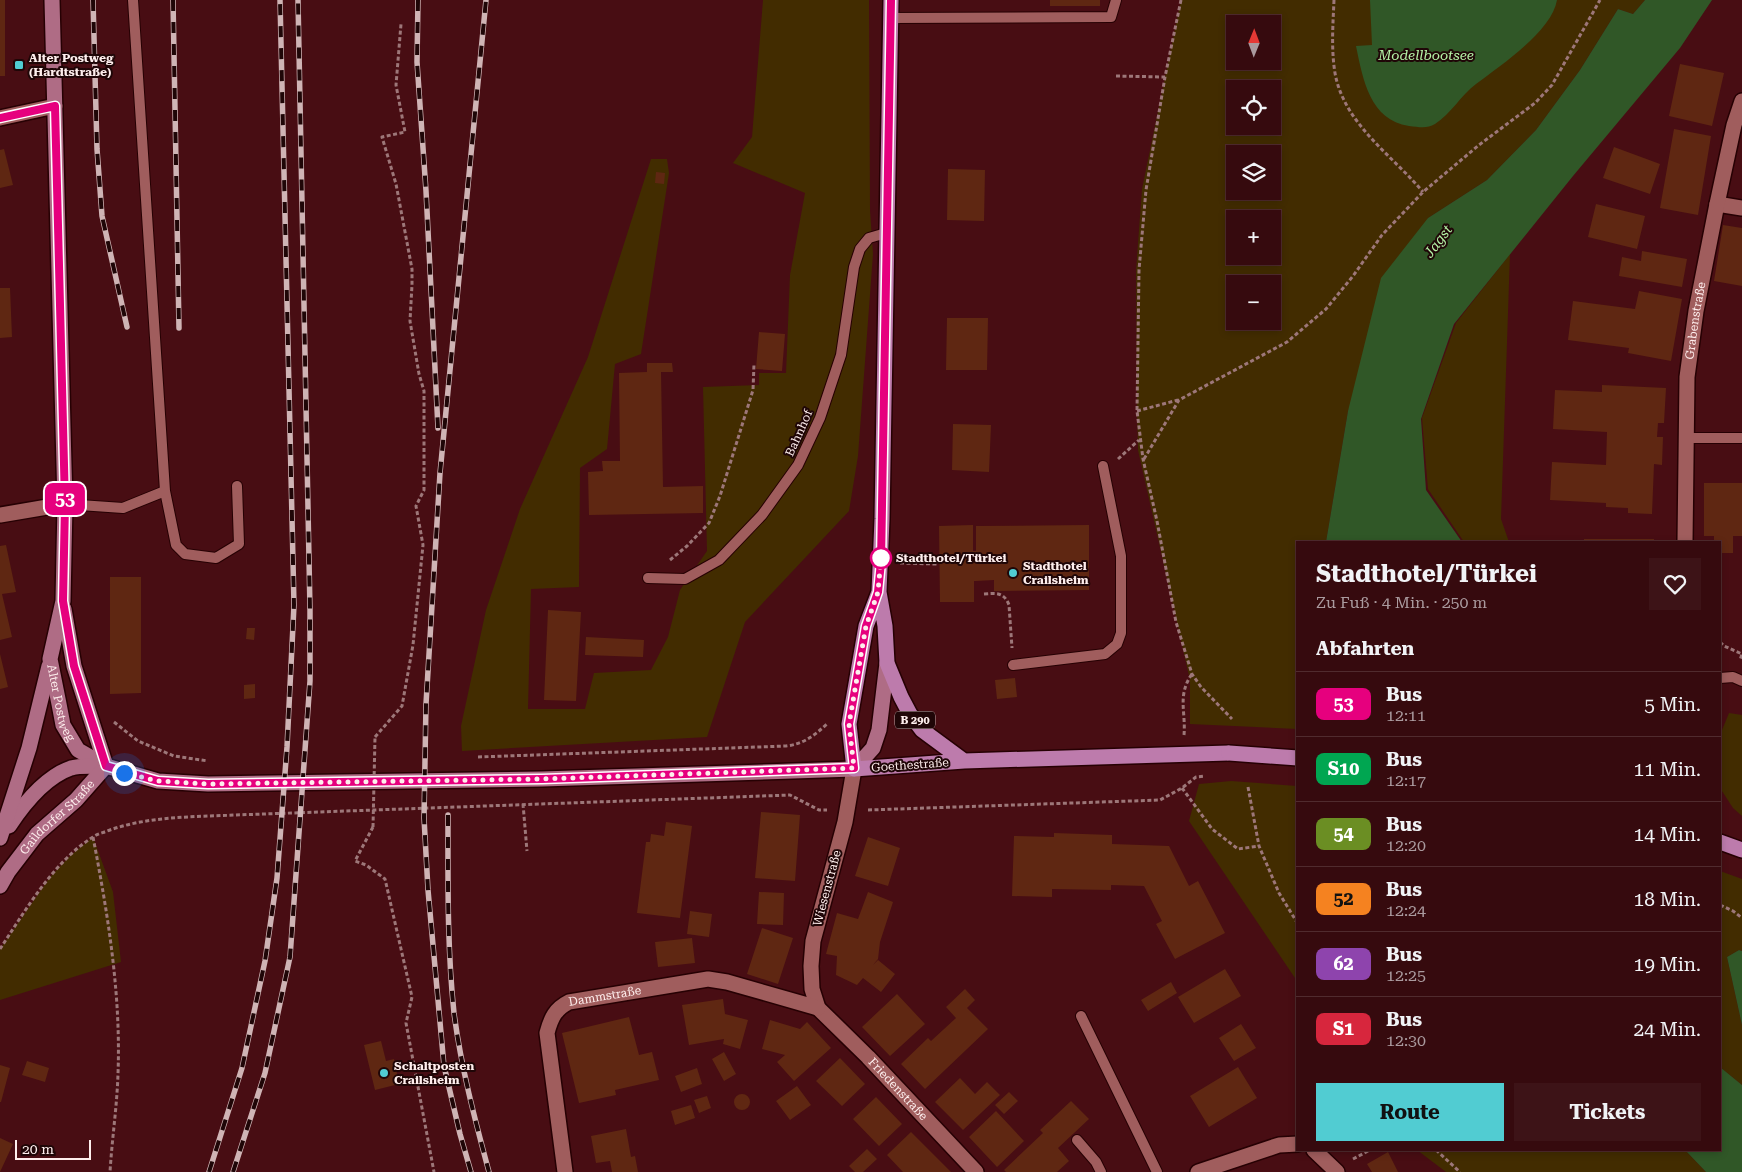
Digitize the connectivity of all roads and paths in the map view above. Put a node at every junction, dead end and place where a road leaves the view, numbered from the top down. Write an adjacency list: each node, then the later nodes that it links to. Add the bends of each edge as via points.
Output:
1 (52, 0): 13 (main road, Alter Postweg)
2 (133, 0): 28 (lane)
3 (891, 0): 8 (main road, B 290)
4 (1116, 0): 8 (lane, via 1111,17)
5 (1181, 0): 11 (path)
6 (1334, 0): 15 (path, via 1335,73 1343,98 1374,142)
7 (1600, 0): 15 (path, via 1552,85 1541,97)
8 (891, 18): 18 (main road, B 290)
9 (401, 24): 83 (path, bridge, via 396,85 405,132 382,137 396,184 412,269 410,321 424,391 424,490 416,506 423,546 413,645 402,706 375,737 373,827 354,861 366,865 385,879 412,997 406,1023)
10 (1116, 76): 11 (path)
11 (1165, 77): 21 (path, via 1146,190 1139,270)
12 (1742, 101): 16 (street, Grabenstraße)
13 (55, 106): 14 (street); 29 (main road, Alter Postweg)
14 (0, 118)
15 (1423, 192): 20 (path, via 1382,235 1326,309 1287,342)
16 (1717, 204): 17 (street); 22 (street, Grabenstraße, via 1687,377)
17 (1742, 208)
18 (886, 234): 32 (main road, B 290); 34 (lane, Bahnhof, via 869,238 860,249 854,267 841,355 820,418 798,465 762,515 719,560 684,579)
19 (754, 364): 34 (path, via 753,390 709,522 687,546)
20 (1179, 400): 21 (path); 25 (path)
21 (1137, 411): 24 (path)
22 (1686, 438): 23 (lane); 31 (street, Grabenstraße)
23 (1742, 438)
24 (1140, 440): 25 (path); 26 (path, via 1120,459)
25 (1144, 459): 41 (path, via 1176,622)
26 (1103, 466): 40 (lane, via 1121,556 1121,634 1117,644 1105,654)
27 (237, 486): 28 (lane, via 239,544 216,558 185,554 176,545)
28 (165, 491): 29 (lane, via 123,508)
29 (65, 504): 30 (street); 37 (main road, Alter Postweg)
30 (0, 515)
31 (1685, 541)
32 (881, 562): 33 (path); 35 (main road, B 290)
33 (937, 564)
34 (648, 578)
35 (878, 592): 39 (main road, B 290, via 885,626); 55 (main road, B 290, via 866,626 849,724)
36 (984, 594): 40 (path, via 997,593 1007,600)
37 (63, 601): 38 (main road, Alter Postweg); 54 (main road, Alter Postweg, via 74,666)
38 (50, 659): 54 (main road, Alter Postweg, via 63,725 69,737 78,750); 63 (main road, via 29,748)
39 (887, 663): 52 (main road, B 290, via 910,714 922,730); 55 (main road, via 879,730 873,748)
40 (1013, 665)
41 (1192, 674): 44 (path); 47 (path, via 1182,694)
42 (1721, 678): 43 (lane, via 1733,677)
43 (1742, 681)
44 (1232, 719)
45 (113, 721): 53 (path, via 138,741 174,756)
46 (828, 723): 48 (path, via 814,737 786,746)
47 (1186, 754): 49 (main road, Goethestraße, bridge, via 1229,753); 52 (main road, Goethestraße)
48 (468, 758)
49 (1296, 758)
50 (369, 759): 51 (path)
51 (379, 759)
52 (964, 761): 55 (main road, Goethestraße)
53 (217, 762)
54 (106, 766): 55 (main road, Goethestraße, via 158,781 208,784 542,779); 64 (main road, Gaildorfer Straße, via 72,768 57,774 19,811); 69 (main road, Gaildorfer Straße)
55 (854, 768): 61 (street, Wiesenstraße)
56 (1213, 776): 58 (path, via 1196,777)
57 (1248, 787): 66 (path)
58 (1182, 788): 61 (path, via 1160,800); 66 (path, via 1212,829 1238,849)
59 (523, 804): 60 (path, via 790,794); 62 (path, via 164,818 121,826); 68 (path)
60 (819, 810)
61 (848, 810): 75 (street, Wiesenstraße, via 813,941 812,989)
62 (93, 837): 74 (path, via 50,877); 82 (path, via 114,956 117,1013 118,1074)
63 (0, 838)
64 (0, 842)
65 (1721, 842): 67 (main road)
66 (1259, 846): 73 (path, via 1279,893)
67 (1742, 850)
68 (527, 851)
69 (4, 871): 70 (main road, Gaildorfer Straße)
70 (0, 886)
71 (1721, 906): 72 (path, via 1733,910)
72 (1742, 918)
73 (1296, 921)
74 (0, 948)
75 (818, 1008): 84 (street, Dammstraße, via 708,979 569,1002 559,1007 550,1019 547,1033); 85 (street, Friedenstraße)
76 (1081, 1016): 87 (lane)
77 (1076, 1140): 86 (lane)
78 (1296, 1144): 88 (street, via 1279,1145)
79 (1315, 1151): 81 (street)
80 (1437, 1151): 89 (path)
81 (1336, 1170)
82 (110, 1172)
83 (434, 1172)
84 (565, 1172)
85 (976, 1172)
86 (1101, 1172)
87 (1157, 1172)
88 (1198, 1172)
89 (1460, 1172)

